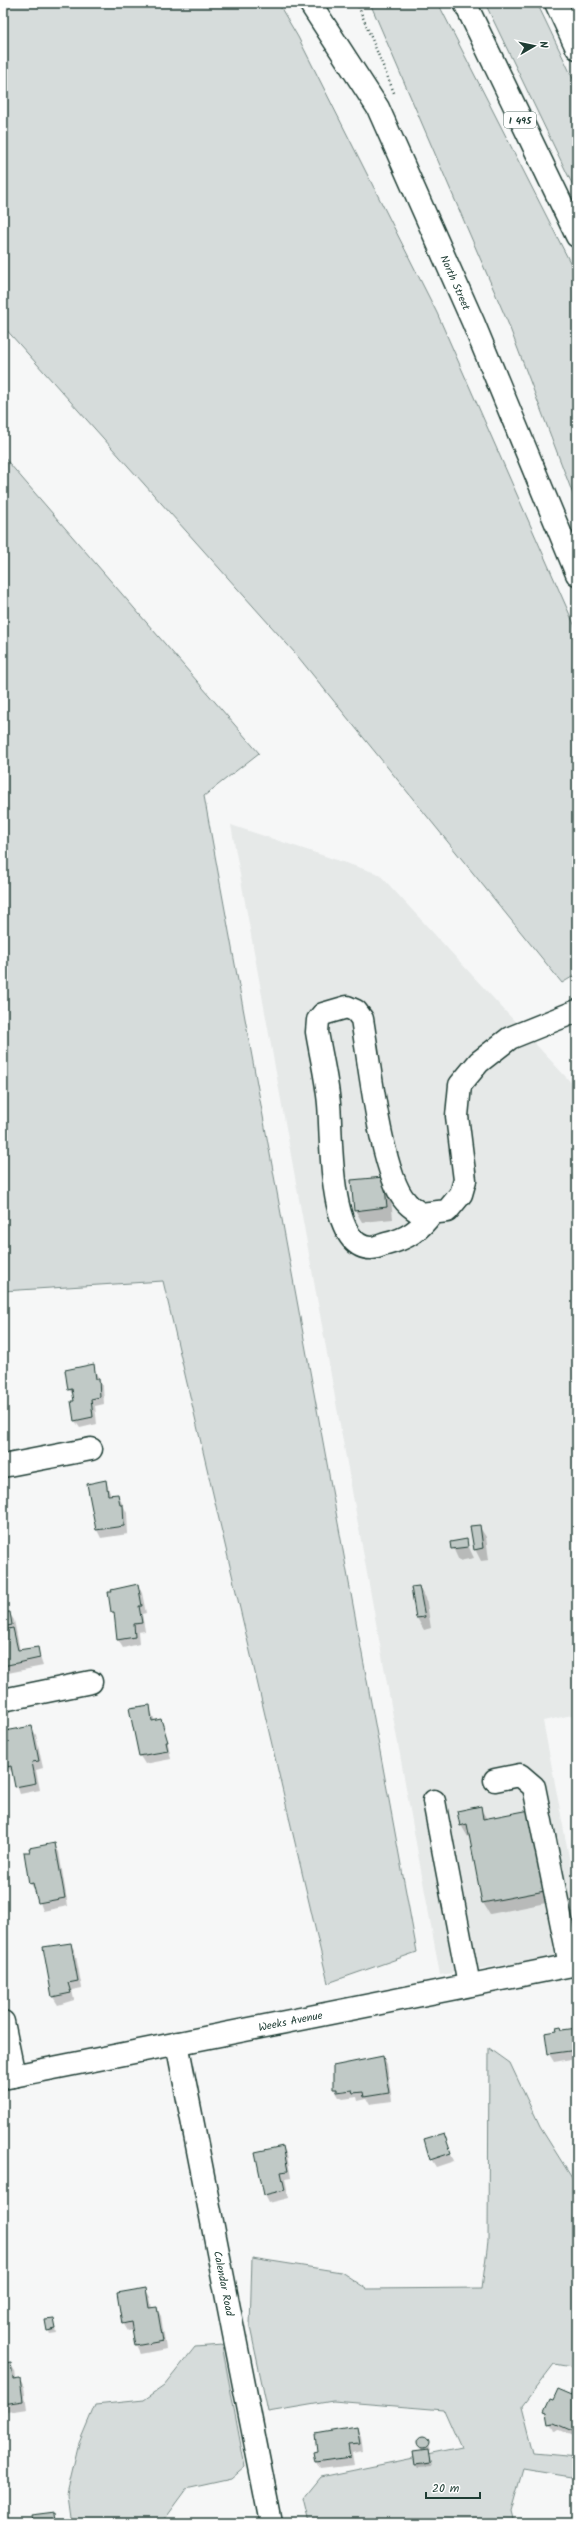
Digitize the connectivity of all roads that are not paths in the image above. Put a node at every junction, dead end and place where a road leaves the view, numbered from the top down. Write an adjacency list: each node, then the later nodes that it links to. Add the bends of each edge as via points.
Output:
1 (310, 3): 6 (main road, North Street, via 343,50 378,108 473,322)
2 (465, 3): 5 (main road, I 495)
3 (556, 3): 4 (main road)
4 (577, 48)
5 (577, 236)
6 (577, 574)
7 (577, 1011): 8 (main road, via 510,1038 479,1062 460,1085 457,1116 465,1180 461,1194 447,1211)
8 (432, 1213): 8 (main road, via 421,1214 406,1202 391,1172 362,1019 356,1011 347,1007 323,1014 318,1020 317,1032 329,1103 333,1189 343,1224 355,1241 370,1248 402,1240 422,1227)
9 (91, 1449): 10 (main road)
10 (3, 1466)
11 (91, 1682): 12 (main road)
12 (3, 1700)
13 (495, 1780): 15 (main road, via 520,1775 534,1787)
14 (434, 1801): 16 (main road)
15 (573, 1965): 16 (main road, Weeks Avenue)
16 (469, 1985): 18 (main road, Weeks Avenue)
17 (3, 2022): 19 (main road)
18 (177, 2043): 19 (main road, Weeks Avenue); 20 (main road, Calendar Road)
19 (8, 2077)
20 (271, 2523)

